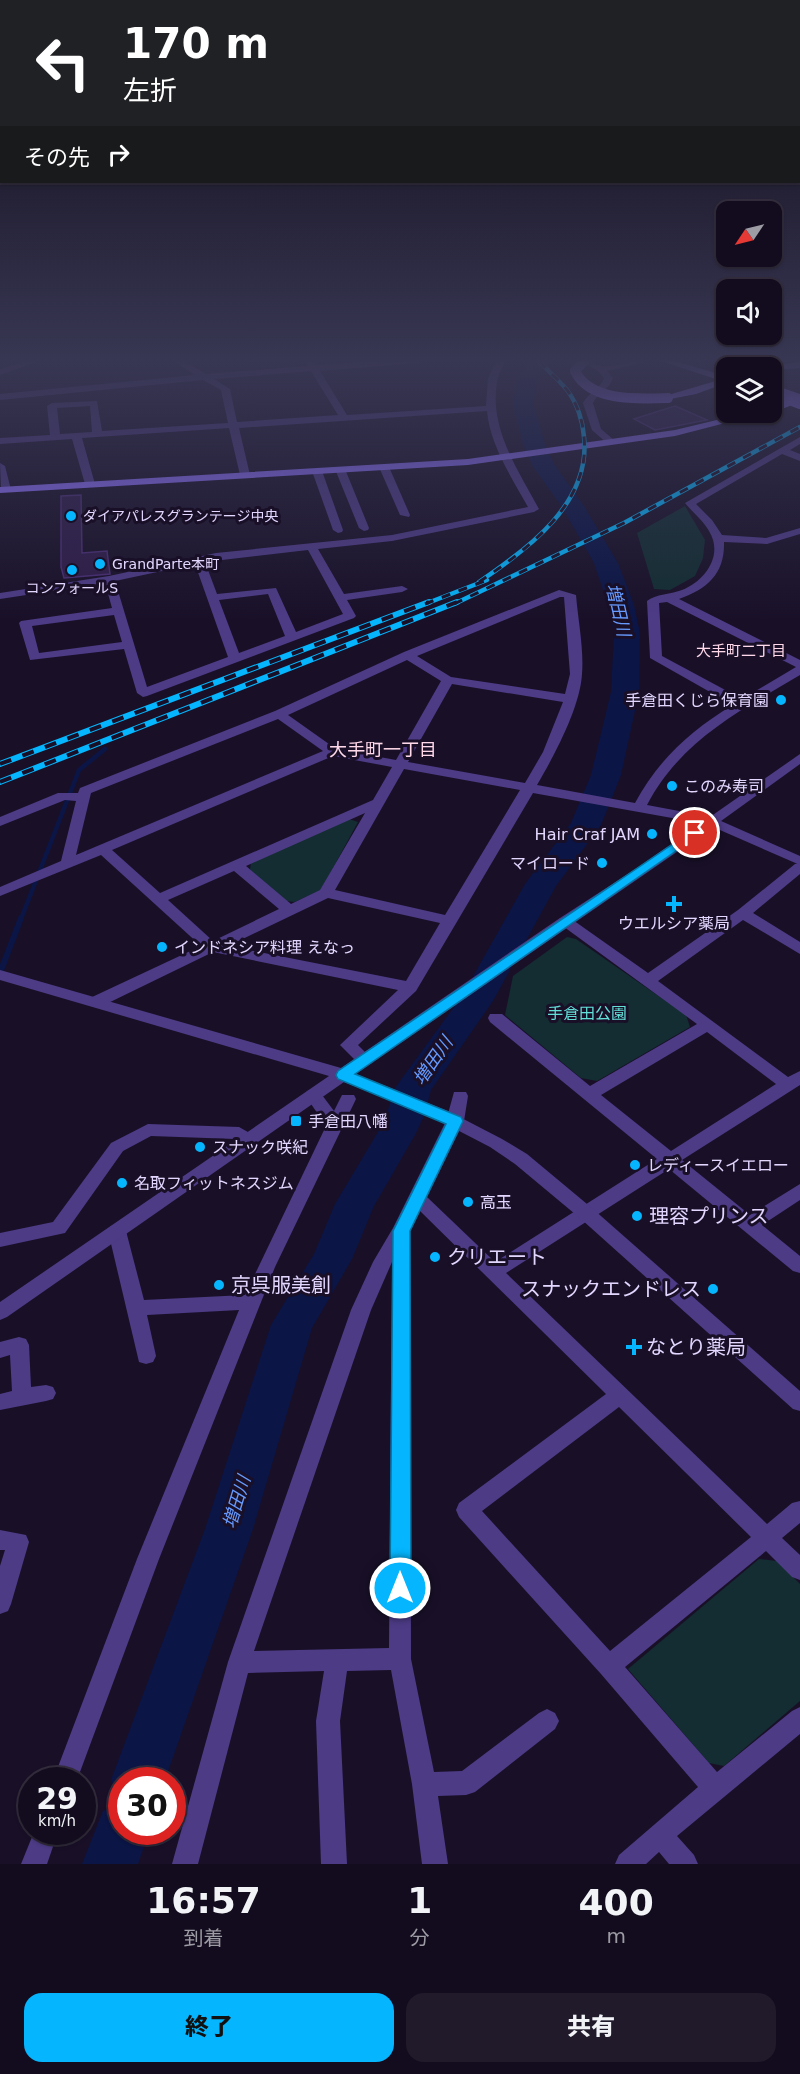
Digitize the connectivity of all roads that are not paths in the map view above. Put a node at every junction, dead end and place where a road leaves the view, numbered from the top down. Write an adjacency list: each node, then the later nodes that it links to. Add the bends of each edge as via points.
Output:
1 (79, 447): 14 (street)
2 (238, 447): 13 (street)
3 (506, 447): 7 (street)
4 (575, 447): 7 (main road)
5 (787, 447): 6 (street)
6 (782, 450): 8 (street); 20 (street, via 690,503)
7 (509, 456): 10 (main road); 21 (street, via 534,509 392,538)
8 (800, 458)
9 (0, 466): 15 (street)
10 (384, 467): 11 (main road); 16 (street)
11 (340, 470): 12 (main road); 17 (street)
12 (317, 471): 13 (main road); 18 (street)
13 (245, 475): 14 (main road)
14 (90, 484): 15 (main road)
15 (3, 490)
16 (405, 515)
17 (364, 528)
18 (338, 530)
19 (800, 531): 20 (street, via 767,542)
20 (719, 538): 28 (street, via 718,564 712,578)
21 (312, 545): 22 (street); 27 (street)
22 (199, 560): 23 (street); 26 (street)
23 (109, 579): 25 (street); 29 (street)
24 (402, 589): 27 (street)
25 (0, 596)
26 (212, 598): 30 (street, via 272,590); 33 (street)
27 (341, 598): 30 (street, via 350,616)
28 (669, 598): 34 (street); 37 (street, via 653,601 656,658)
29 (119, 611): 31 (street); 31 (street, via 25,623 34,657)
30 (292, 638): 33 (street)
31 (129, 645): 33 (street, via 143,693)
32 (408, 655): 35 (street); 36 (street, via 559,593 570,595 576,674); 38 (street)
33 (235, 659)
34 (800, 668): 37 (street)
35 (448, 680): 36 (street); 41 (street)
36 (570, 699): 42 (street)
37 (743, 705): 45 (street, via 696,735 659,770)
38 (279, 714): 39 (street); 43 (street, via 85,791)
39 (332, 752): 41 (street); 48 (street)
40 (800, 758): 46 (street)
41 (400, 764): 42 (street); 44 (street)
42 (531, 788): 45 (street); 58 (street)
43 (82, 797): 47 (street, via 63,796); 50 (street)
44 (376, 803): 51 (street); 54 (street)
45 (640, 806): 46 (street)
46 (711, 821): 49 (street); 59 (street)
47 (0, 822)
48 (102, 848): 50 (street); 55 (street)
49 (800, 861)
50 (67, 864): 53 (street)
51 (236, 865): 55 (street); 56 (street)
52 (800, 867): 57 (street)
53 (0, 892)
54 (326, 893): 56 (street); 58 (street)
55 (158, 899): 60 (street)
56 (289, 910): 60 (street)
57 (743, 913): 61 (street); 63 (street)
58 (450, 921): 64 (street)
59 (565, 921): 63 (street); 68 (street)
60 (211, 947): 64 (street); 65 (street)
61 (800, 949)
62 (5, 976): 65 (street)
63 (649, 980): 67 (street)
64 (410, 987): 68 (street, via 348,1045)
65 (96, 1002): 69 (street)
66 (496, 1018): 71 (street)
67 (708, 1024): 70 (street); 71 (street)
68 (372, 1055): 69 (street)
69 (343, 1075): 72 (street); 75 (street)
70 (794, 1081): 78 (street)
71 (590, 1094): 78 (street)
72 (313, 1095): 76 (street); 77 (street)
73 (460, 1096): 75 (street)
74 (348, 1099): 76 (street)
75 (449, 1118): 80 (street); 81 (street, via 521,1159)
76 (335, 1126): 88 (street)
77 (249, 1140): 83 (street); 85 (street, via 239,1133 148,1130 117,1147 60,1228)
78 (670, 1160): 81 (street); 82 (street)
79 (800, 1191): 82 (street)
80 (417, 1198): 84 (street); 87 (street)
81 (587, 1214): 87 (street); 97 (street)
82 (750, 1225): 86 (street)
83 (117, 1231): 89 (street); 90 (street)
84 (401, 1231): 103 (street); 105 (street, via 361,1310)
85 (0, 1240)
86 (800, 1266)
87 (493, 1272): 94 (street)
88 (252, 1302): 89 (street); 109 (street, via 148,1559)
89 (136, 1308): 92 (street)
90 (0, 1312)
91 (0, 1350): 95 (street, via 19,1345)
92 (146, 1356)
93 (46, 1393): 95 (street)
94 (620, 1395): 99 (street); 106 (street, via 467,1510)
95 (22, 1397): 96 (street)
96 (0, 1402)
97 (800, 1403)
98 (800, 1510): 99 (street)
99 (768, 1537): 101 (street); 106 (street)
100 (0, 1540): 102 (street, via 18,1542)
101 (800, 1570)
102 (0, 1604)
103 (400, 1659): 104 (street); 110 (street)
104 (337, 1661): 105 (street); 116 (street, via 328,1721)
105 (239, 1662): 115 (street)
106 (609, 1666): 111 (street)
107 (800, 1719): 111 (street)
108 (547, 1721): 110 (street, via 466,1783)
109 (70, 1767)
110 (424, 1784): 117 (street)
111 (716, 1789): 112 (street)
112 (660, 1834): 118 (street); 119 (street)
113 (41, 1845): 114 (street)
114 (34, 1864)
115 (185, 1864)
116 (334, 1864)
117 (435, 1864)
118 (628, 1864)
119 (685, 1864)

